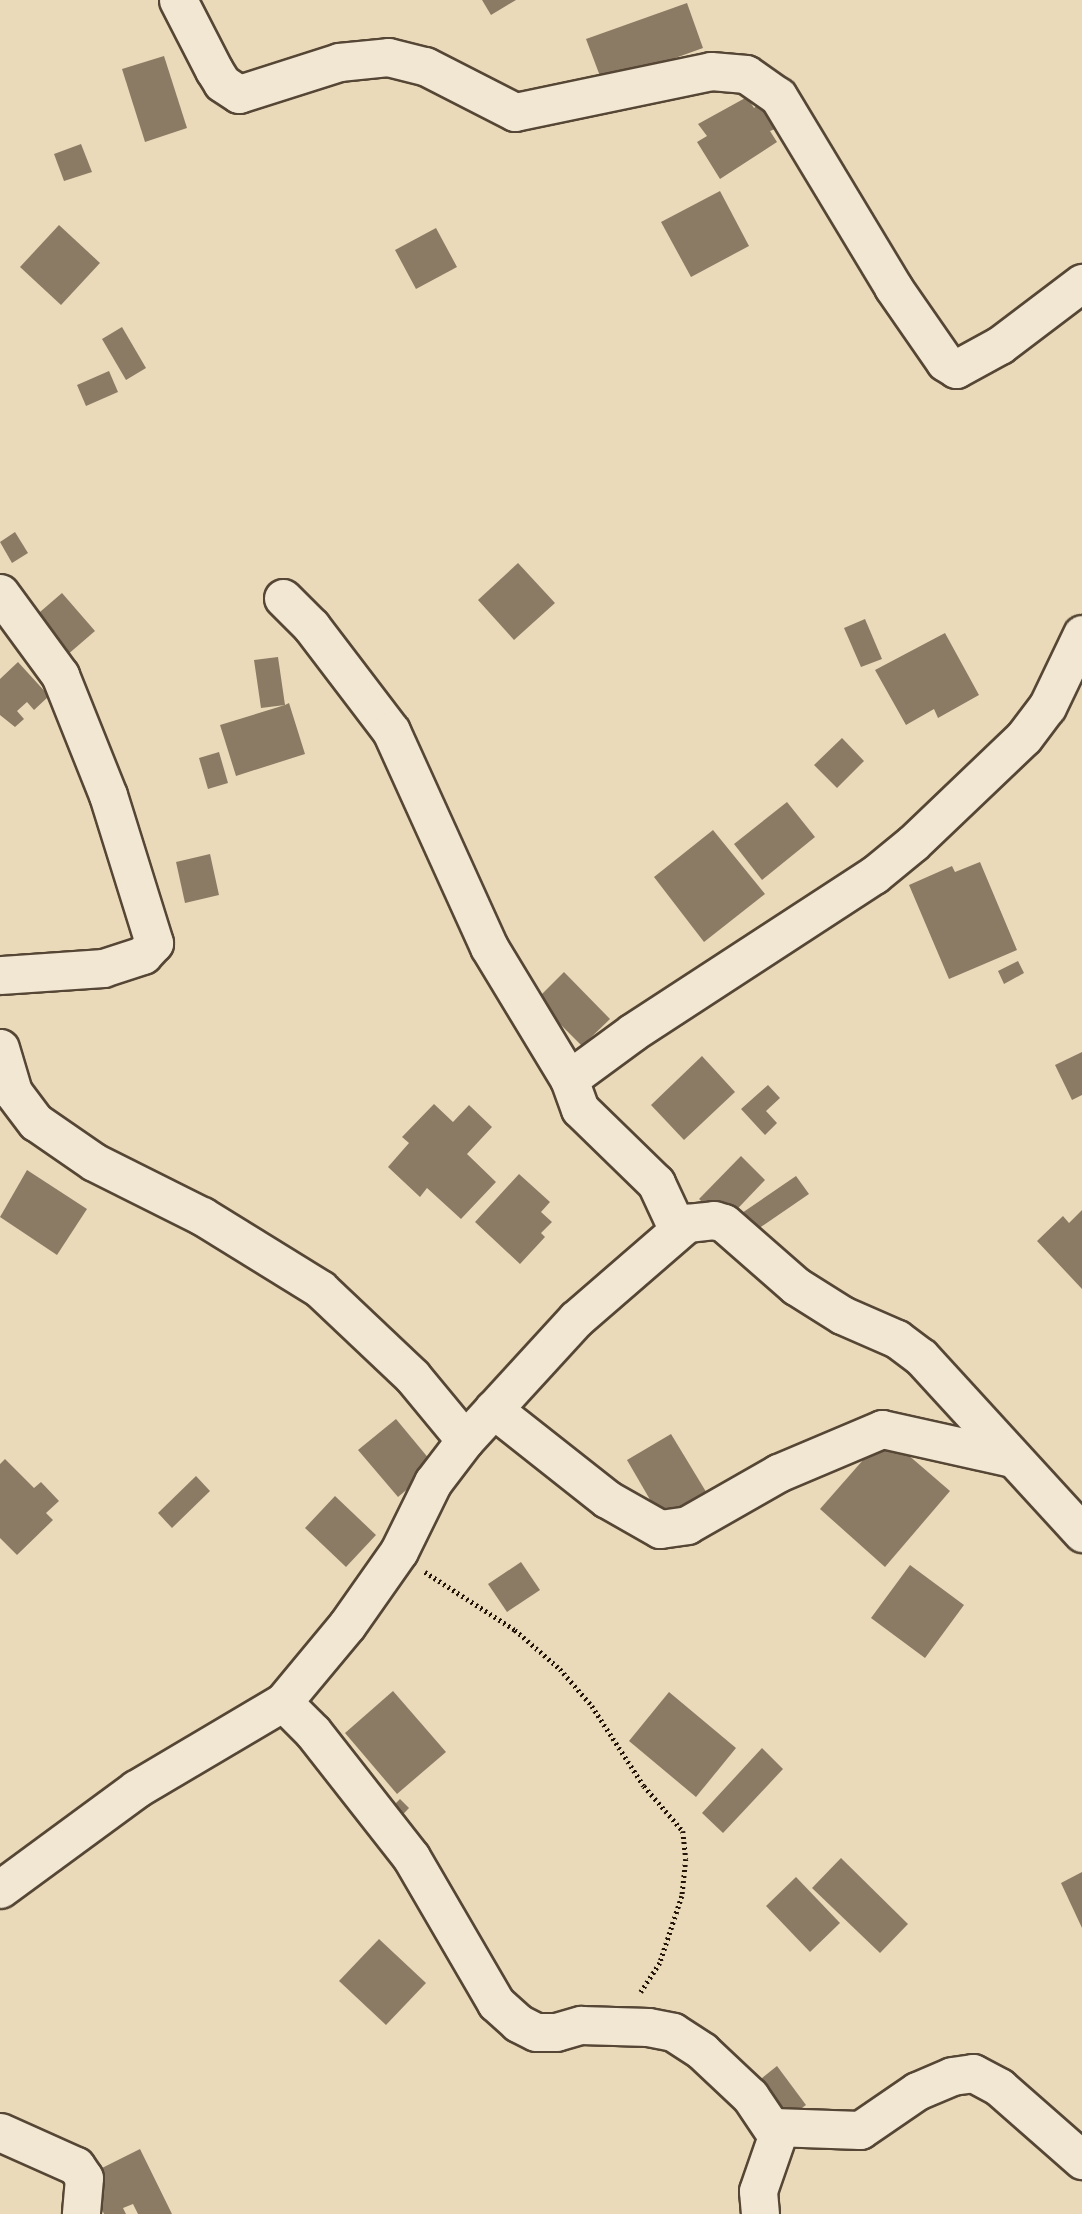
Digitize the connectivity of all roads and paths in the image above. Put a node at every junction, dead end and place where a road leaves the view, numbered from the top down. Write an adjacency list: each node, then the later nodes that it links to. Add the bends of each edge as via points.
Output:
1 (178, 0): 2 (street, via 222,83 239,94 339,62 388,57 425,66 515,112 711,71 746,74 778,96 901,298 945,362 956,369 1000,345)
2 (1082, 283)
3 (0, 593): 6 (street, via 60,675 108,795 154,943 143,955 103,968)
4 (284, 597): 8 (street, via 311,625 391,731 489,947)
5 (1082, 634): 8 (street, via 1047,707 1024,737 913,842 874,875)
6 (0, 975)
7 (0, 1048): 11 (street, via 13,1092 36,1122 94,1162 202,1216 320,1289 412,1376)
8 (569, 1079): 9 (street, via 580,1109 656,1183)
9 (677, 1228): 10 (street, via 550,1345); 12 (street, via 697,1221 724,1223 796,1286 842,1315 897,1339 943,1378)
10 (493, 1409): 11 (street); 12 (street, via 607,1499 660,1529 687,1525 778,1473 882,1429)
11 (465, 1440): 14 (street, via 433,1482)
12 (1012, 1458): 13 (street)
13 (1082, 1533)
14 (399, 1551): 15 (street, via 347,1625); 17 (path, via 515,1630 559,1669 592,1706 644,1786 683,1831 682,1896 660,1963)
15 (283, 1702): 16 (street, via 136,1789); 17 (street, via 313,1732 411,1857 449,1915 496,2004 536,2032 582,2025)
16 (0, 1889)
17 (618, 2028): 18 (street, via 648,2026 673,2032 725,2071)
18 (774, 2127): 20 (street, via 860,2130 917,2091 952,2076 973,2073 999,2087); 22 (street, via 775,2151 758,2191)
19 (0, 2132): 21 (street, via 76,2166 84,2178)
20 (1082, 2160)
21 (81, 2214)
22 (760, 2214)

